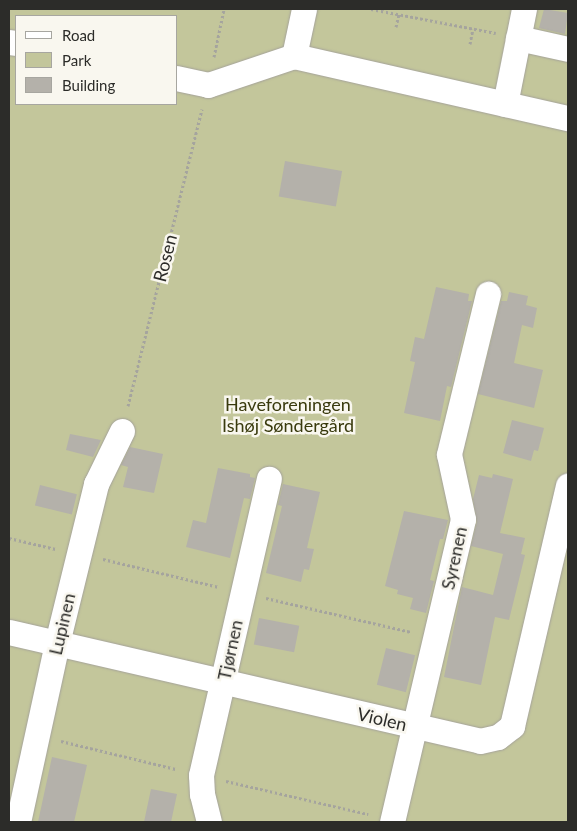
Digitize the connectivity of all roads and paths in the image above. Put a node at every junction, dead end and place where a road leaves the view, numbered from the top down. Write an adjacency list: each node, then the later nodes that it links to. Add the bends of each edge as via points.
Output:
1 (224, 9): 13 (path, Rosen)
2 (304, 9): 11 (lane)
3 (371, 9): 5 (path)
4 (524, 9): 8 (lane)
5 (399, 14): 6 (path); 7 (path)
6 (396, 27)
7 (473, 29): 8 (path); 9 (path)
8 (518, 38): 10 (lane); 14 (lane)
9 (470, 44)
10 (568, 49)
11 (294, 56): 13 (lane); 14 (lane)
12 (178, 78): 13 (lane)
13 (208, 85): 17 (path, Rosen)
14 (505, 104): 15 (lane)
15 (568, 118)
16 (488, 294): 23 (lane, Syrenen, via 449,454 463,519)
17 (122, 431): 21 (lane, Lupinen, via 96,484)
18 (269, 479): 22 (lane, Tjørnen)
19 (568, 485): 23 (lane, Violen, via 512,726 498,736 480,741)
20 (9, 632): 21 (lane, Violen)
21 (57, 643): 22 (lane, Violen); 24 (lane, Lupinen)
22 (223, 682): 23 (lane, Violen); 25 (lane, Tjørnen, via 201,775)
23 (414, 726): 26 (lane, Syrenen)
24 (18, 822)
25 (209, 822)
26 (392, 822)

